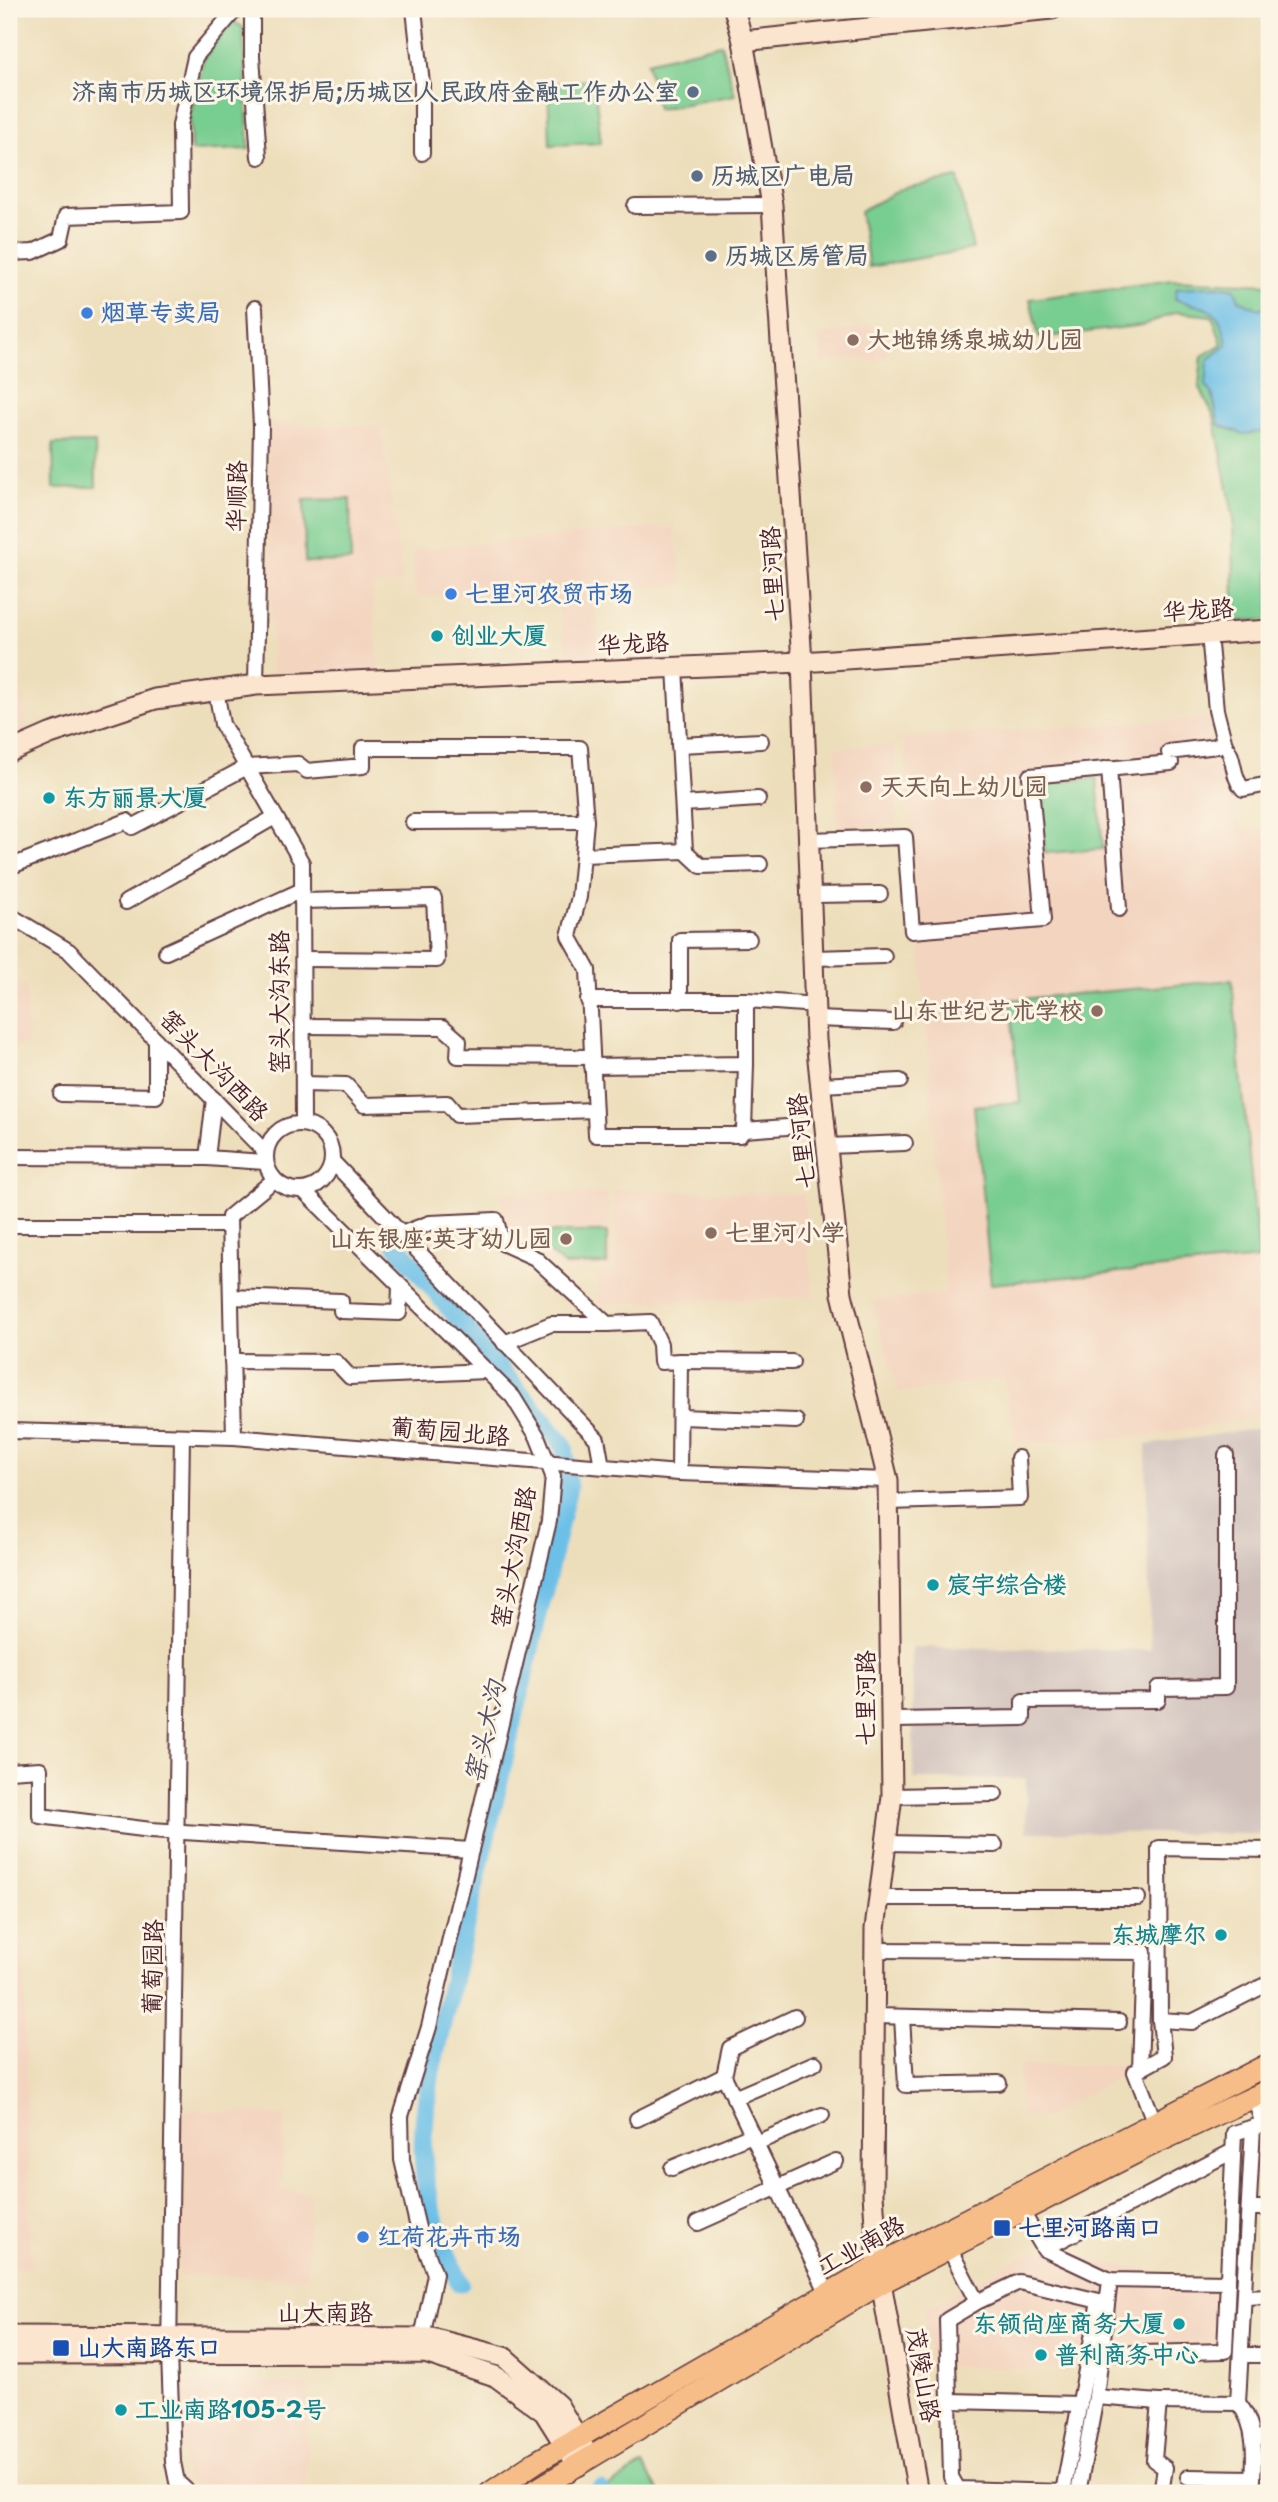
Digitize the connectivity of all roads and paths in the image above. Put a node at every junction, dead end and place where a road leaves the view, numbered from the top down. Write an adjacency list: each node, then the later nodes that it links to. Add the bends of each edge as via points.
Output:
1 (236, 9): 11 (street, via 195,57 180,125 181,212 66,216 61,239 33,252)
2 (252, 9): 8 (street)
3 (414, 9): 7 (street, via 422,84)
4 (734, 9): 6 (main road, 七里河路)
5 (1052, 9): 6 (main road)
6 (743, 41): 9 (main road, 七里河路)
7 (422, 153)
8 (259, 157)
9 (772, 205): 10 (street); 15 (main road, 七里河路)
10 (635, 206)
11 (9, 253)
12 (255, 308): 17 (street, 华顺路, via 261,426)
13 (1269, 630): 14 (main road, 华龙路)
14 (1209, 634): 15 (main road, 华龙路); 21 (street, via 1216,710)
15 (802, 662): 16 (main road, 华龙路); 31 (main road, 七里河路)
16 (675, 667): 17 (main road, 华龙路); 20 (street)
17 (256, 685): 18 (main road, 华龙路)
18 (216, 690): 22 (main road, 华龙路, via 155,699); 23 (street, 窑头大沟东路, via 222,724)
19 (761, 741): 20 (street)
20 (679, 745): 27 (street)
21 (1225, 745): 24 (street, via 1169,752 1171,763); 25 (street, via 1235,780 1243,789)
22 (9, 752)
23 (247, 767): 28 (street, 窑头大沟东路); 30 (street, via 298,764 307,771 363,766 363,748 580,748); 35 (street, via 132,827 127,821)
24 (1109, 768): 31 (street, via 1030,776 1043,920 912,931 905,836); 40 (street)
25 (1269, 784)
26 (758, 799): 27 (street)
27 (682, 804): 32 (street)
28 (275, 817): 37 (street, 窑头大沟东路, via 302,863); 39 (street)
29 (413, 821): 30 (street)
30 (586, 821): 33 (street)
31 (809, 840): 38 (main road, 七里河路)
32 (685, 851): 33 (street); 34 (street, via 701,866)
33 (583, 855): 47 (street, via 569,936 588,970)
34 (760, 864)
35 (9, 867)
36 (880, 894): 38 (street)
37 (302, 895): 43 (street); 46 (street, 窑头大沟东路); 46 (street, via 434,898 438,960)
38 (812, 895): 45 (main road, 七里河路)
39 (126, 902)
40 (1119, 909)
41 (9, 915): 53 (street, 窑头大沟西路, via 69,951)
42 (749, 939): 49 (street, via 680,940)
43 (166, 952)
44 (884, 956): 45 (street)
45 (814, 958): 50 (main road, 七里河路)
46 (303, 959): 52 (street, 窑头大沟东路)
47 (588, 1000): 49 (street); 54 (street)
48 (746, 1000): 49 (street); 50 (street); 55 (street)
49 (680, 1001)
50 (816, 1012): 51 (street); 58 (main road, 七里河路)
51 (893, 1022)
52 (303, 1026): 54 (street, via 443,1027 459,1041 458,1056); 57 (street, 窑头大沟东路)
53 (156, 1040): 59 (street, via 156,1096); 60 (street, 窑头大沟西路)
54 (592, 1062): 55 (street); 61 (street)
55 (746, 1064): 64 (street)
56 (900, 1081): 58 (street)
57 (303, 1084): 61 (street, via 346,1085 364,1105 447,1103 457,1115); 62 (street, 窑头大沟东路)
58 (821, 1085): 66 (main road, 七里河路)
59 (61, 1094)
60 (214, 1099): 68 (street, 窑头大沟西路); 69 (street)
61 (594, 1110): 64 (street, via 596,1135 740,1135)
62 (303, 1124): 68 (street, via 275,1133); 70 (street, via 322,1133)
63 (787, 1128): 64 (street)
64 (744, 1130)
65 (905, 1143): 66 (street)
66 (827, 1146): 94 (main road, 七里河路, via 842,1294)
67 (9, 1157): 69 (street)
68 (265, 1157): 69 (street); 71 (street, 窑头大沟西路)
69 (207, 1158)
70 (332, 1161): 72 (street, via 322,1181); 75 (street)
71 (274, 1180): 72 (street, 窑头大沟西路); 74 (street, via 229,1217)
72 (303, 1190): 76 (street, 窑头大沟西路)
73 (9, 1225): 74 (street)
74 (229, 1225): 77 (street)
75 (401, 1234): 78 (street, via 430,1223 496,1220 502,1242 535,1258); 79 (street)
76 (400, 1286): 77 (street, via 399,1312 341,1311 341,1301); 83 (street, 窑头大沟西路)
77 (231, 1297): 80 (street)
78 (607, 1324): 79 (street, via 551,1324); 81 (street, via 650,1322 660,1344 661,1362)
79 (504, 1343): 92 (street, via 597,1439)
80 (232, 1361): 83 (street, via 336,1362 349,1377); 88 (street)
81 (680, 1361): 82 (street); 84 (street)
82 (792, 1363)
83 (486, 1371): 91 (street, 窑头大沟西路, via 513,1397)
84 (680, 1417): 85 (street); 93 (street)
85 (796, 1421)
86 (9, 1431): 87 (street, 葡萄园北路)
87 (182, 1436): 88 (street, 葡萄园北路); 100 (street, 葡萄园路)
88 (234, 1437): 91 (street, 葡萄园北路)
89 (1226, 1455): 96 (street, via 1226,1687 1158,1688 1158,1700 1023,1700 1023,1718)
90 (1018, 1458): 95 (street, via 1020,1498)
91 (548, 1462): 92 (street, 葡萄园北路); 103 (street, 窑头大沟西路, via 553,1476 549,1521)
92 (602, 1466): 93 (street, 葡萄园北路)
93 (679, 1473): 94 (street, 葡萄园北路)
94 (888, 1480): 95 (main road, 七里河路)
95 (889, 1502): 96 (main road, 七里河路)
96 (893, 1720): 99 (main road, 七里河路)
97 (9, 1771): 100 (street, via 40,1769 40,1816)
98 (995, 1794): 99 (street)
99 (892, 1796): 101 (main road, 七里河路)
100 (177, 1832): 103 (street); 144 (street, 葡萄园路)
101 (885, 1843): 102 (street); 105 (main road, 七里河路)
102 (995, 1845)
103 (471, 1850): 145 (street, 窑头大沟西路, via 429,2027 401,2116 402,2160 418,2228 436,2274)
104 (1269, 1850): 112 (street, via 1159,1848)
105 (879, 1898): 106 (street); 107 (main road, 七里河路)
106 (1138, 1898)
107 (875, 1950): 109 (main road, 七里河路); 116 (street, via 1144,1952)
108 (1269, 1983): 112 (street, via 1192,2022)
109 (875, 2016): 111 (street); 136 (main road, 七里河路, via 873,2194)
110 (795, 2017): 117 (street, via 730,2048)
111 (902, 2017): 113 (street); 118 (street, via 906,2085)
112 (1160, 2020): 116 (street, via 1164,2056)
113 (1119, 2022)
114 (815, 2063): 120 (street)
115 (1269, 2064): 123 (main road, 工业南路)
116 (1140, 2069): 123 (street, via 1135,2072)
117 (724, 2076): 120 (street); 122 (street)
118 (999, 2083)
119 (1262, 2094): 124 (street, via 1264,2124); 132 (main road, 工业南路)
120 (734, 2098): 125 (street)
121 (822, 2115): 125 (street)
122 (637, 2119)
123 (1154, 2121): 136 (main road, 工业南路)
124 (1253, 2127): 126 (street, via 1234,2133); 130 (street)
125 (754, 2139): 128 (street); 129 (street)
126 (1233, 2151): 135 (street); 138 (street)
127 (836, 2161): 129 (street)
128 (672, 2168)
129 (777, 2187): 133 (street); 139 (street)
130 (1249, 2208): 131 (street); 141 (street)
131 (1269, 2208)
132 (1021, 2210): 134 (main road, 工业南路); 135 (street)
133 (698, 2223)
134 (949, 2248): 136 (main road, 工业南路); 142 (street)
135 (1044, 2249): 137 (street)
136 (879, 2274): 139 (main road, 工业南路); 158 (main road, 工业南路); 164 (main road, 茂陵山路)
137 (1110, 2280): 138 (street); 147 (street)
138 (1228, 2282): 147 (street, via 1225,2351)
139 (828, 2294): 157 (main road, 工业南路)
140 (1269, 2296): 141 (street)
141 (1244, 2297): 148 (street)
142 (977, 2302): 151 (street, via 947,2320); 154 (street, via 1019,2282 1099,2301)
143 (9, 2336): 144 (main road, 山大南路)
144 (170, 2336): 145 (main road, 山大南路); 161 (street, 葡萄园路, via 173,2462 177,2482)
145 (422, 2338): 157 (main road, 山大南路, via 504,2357 554,2400)
146 (9, 2354): 157 (main road, 山大南路, via 425,2353 495,2376 544,2412)
147 (1102, 2354): 150 (street)
148 (1241, 2355): 149 (street); 153 (street)
149 (1269, 2355)
150 (1096, 2397): 152 (street); 165 (street)
151 (949, 2401): 154 (street); 154 (street, via 951,2477 958,2489 1063,2492)
152 (1159, 2402): 153 (street); 166 (street, via 1154,2460 1165,2468)
153 (1238, 2403): 156 (street, via 1248,2416)
154 (1080, 2404)
155 (1269, 2437): 156 (street)
156 (1253, 2438): 160 (street)
157 (572, 2443): 158 (main road, 山大南路); 162 (main road, 工业南路)
158 (584, 2462): 163 (main road, 工业南路)
159 (1188, 2477): 160 (street)
160 (1252, 2486)
161 (189, 2493)
162 (490, 2493)
163 (531, 2493)
164 (918, 2493)
165 (1078, 2493)
166 (1161, 2493)

